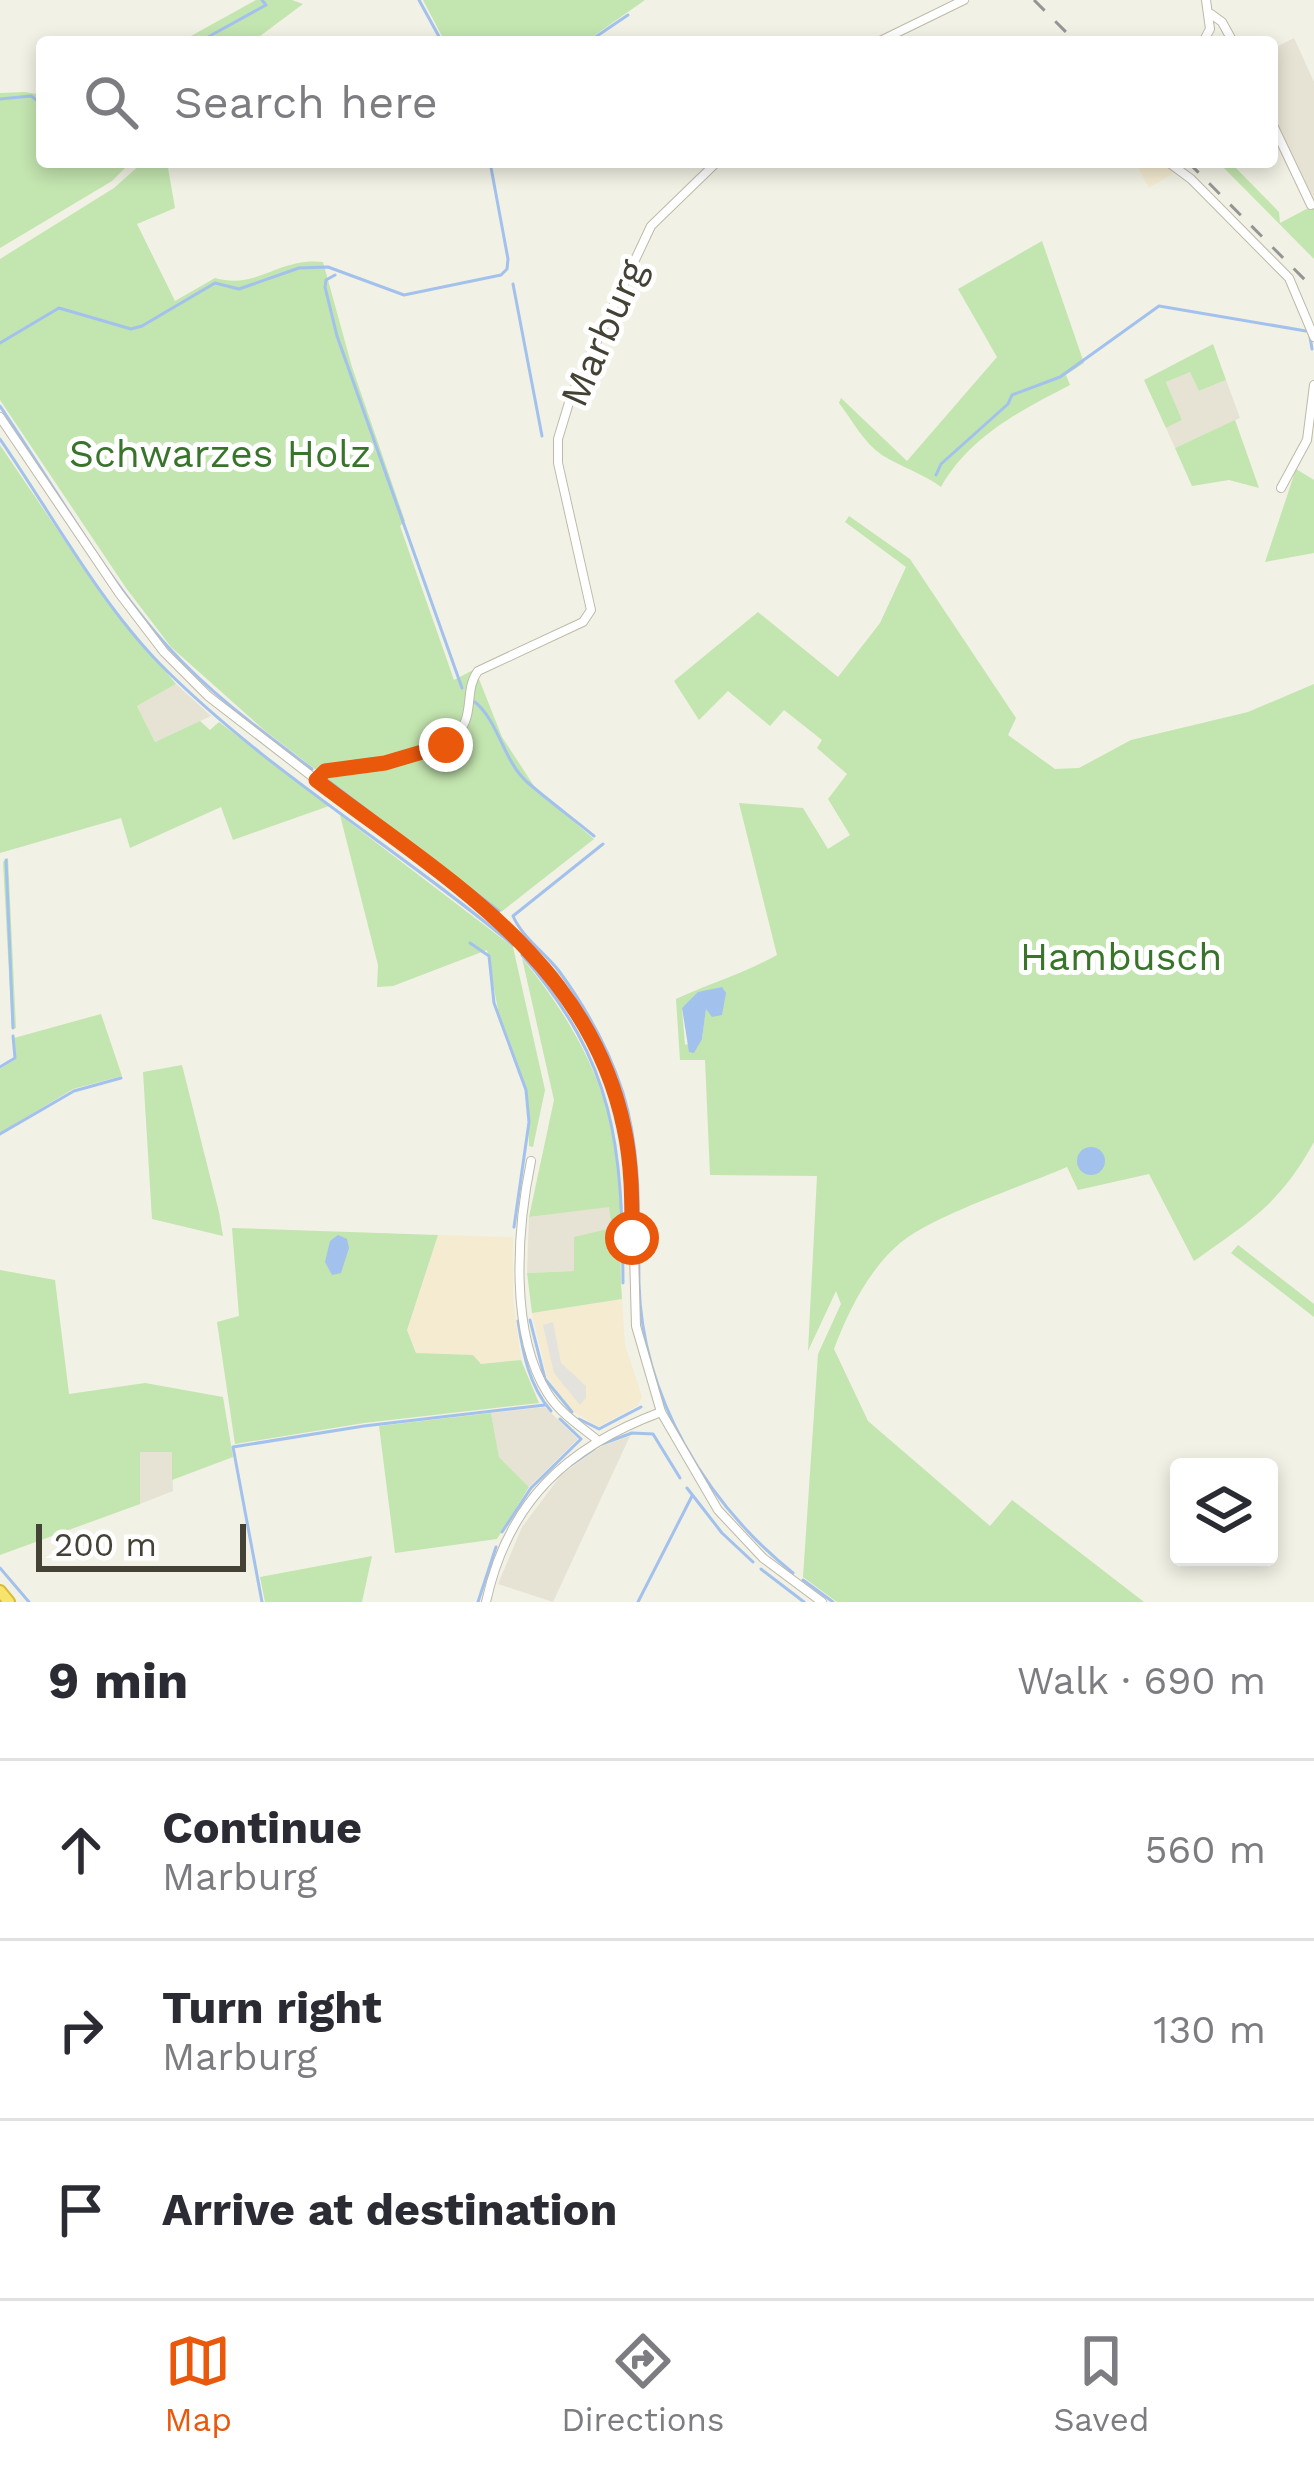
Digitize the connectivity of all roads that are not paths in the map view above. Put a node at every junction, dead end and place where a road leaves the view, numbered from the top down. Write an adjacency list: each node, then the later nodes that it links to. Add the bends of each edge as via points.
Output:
1 (964, 0): 4 (street)
2 (1206, 0): 3 (street)
3 (1211, 14): 5 (street); 6 (street)
4 (890, 36)
5 (1206, 36)
6 (1230, 36)
7 (1278, 136): 10 (street)
8 (711, 168): 15 (street, Marburg, via 651,226 558,440 588,616 478,671 470,714 446,745 325,771)
9 (1176, 168): 11 (street, via 1289,278)
10 (1311, 205)
11 (1314, 337)
12 (1314, 385): 14 (street, via 1307,440)
13 (0, 417): 15 (street, via 164,652)
14 (1281, 488)
15 (316, 780): 17 (street, via 523,942 581,1016 624,1127 636,1326)
16 (531, 1162): 18 (street, via 520,1295 531,1355 550,1398)
17 (661, 1412): 18 (street); 22 (street, via 718,1510 763,1558)
18 (596, 1439): 21 (street, via 534,1497 500,1556)
19 (0, 1591): 20 (highway)
20 (9, 1602)
21 (486, 1602)
22 (822, 1602)

